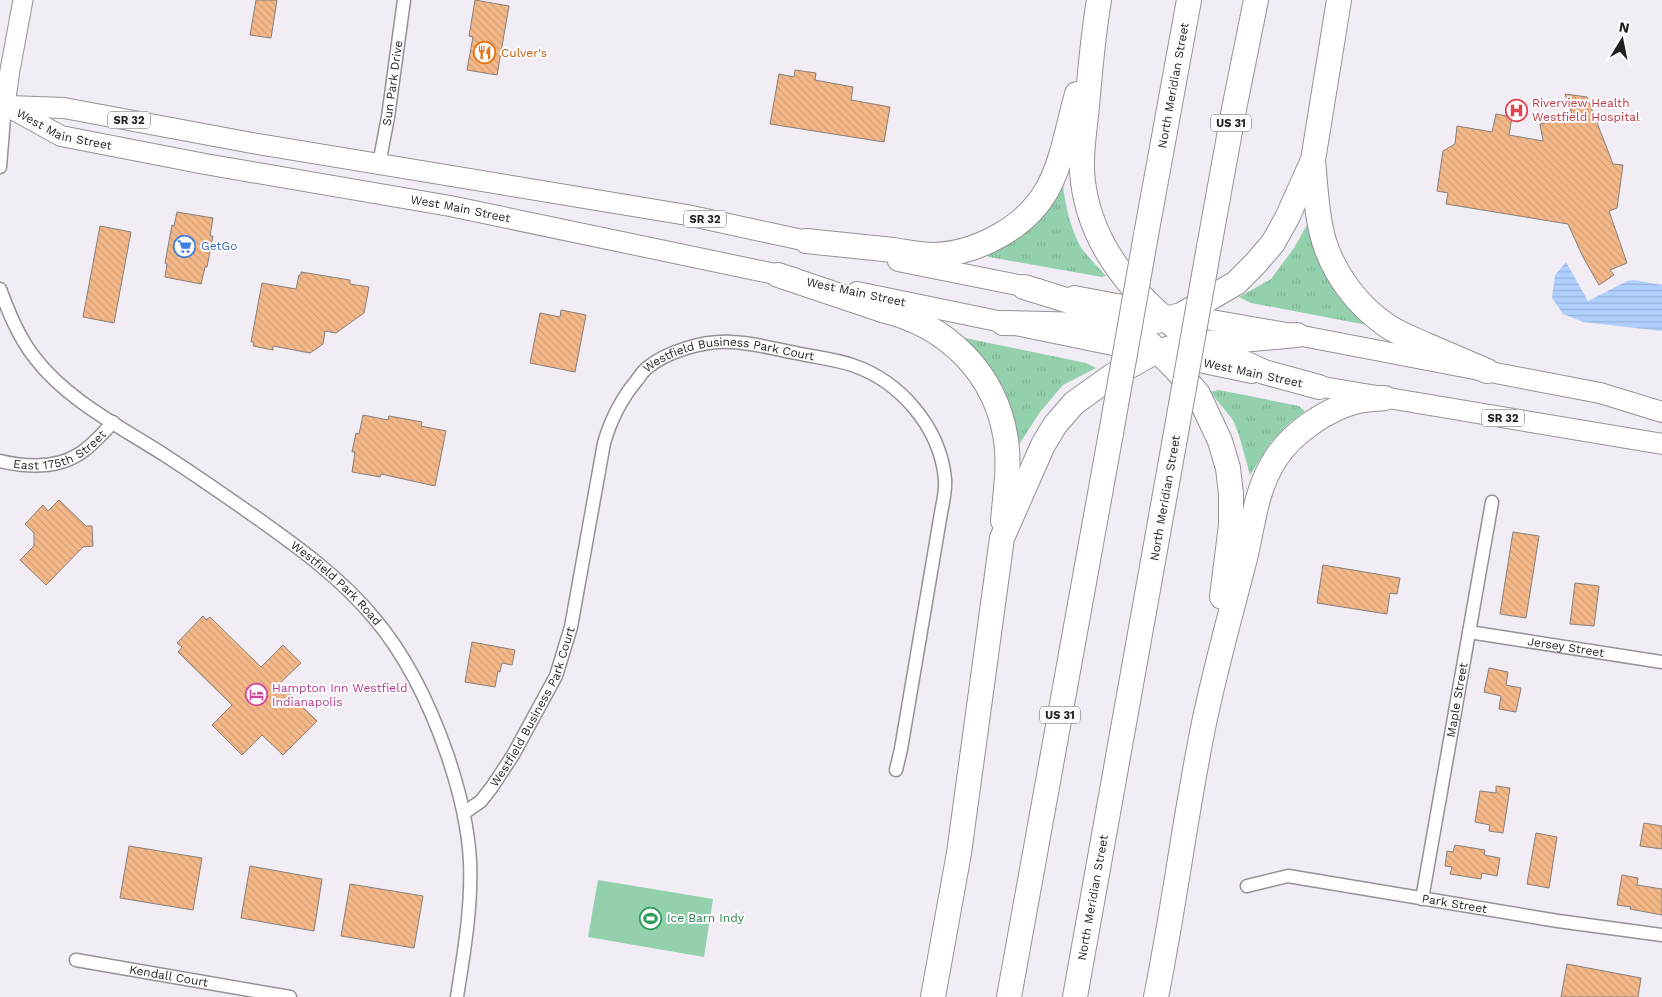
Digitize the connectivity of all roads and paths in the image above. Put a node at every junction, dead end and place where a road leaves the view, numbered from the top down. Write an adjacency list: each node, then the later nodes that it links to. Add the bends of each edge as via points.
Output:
1 (23, 0): 8 (street)
2 (404, 0): 10 (street, Sun Park Drive)
3 (1099, 0): 7 (highway)
4 (1190, 0): 43 (highway, North Meridian Street / US 31, bridge)
5 (1256, 0): 44 (highway, North Meridian Street / US 31, bridge)
6 (1339, 0): 9 (highway)
7 (1093, 35): 12 (highway, via 1054,174 1039,200 1010,231 975,247 934,255); 16 (highway, via 1083,144 1084,186 1098,235 1116,267)
8 (3, 105): 10 (main road, West Main Street / SR 32, via 64,108); 11 (street); 13 (main road, West Main Street / SR 32, via 61,136 450,206)
9 (1313, 160): 16 (highway, via 1287,218 1273,243 1255,264 1226,290); 22 (highway, via 1318,217 1324,240 1337,271 1351,292 1365,308 1401,334)
10 (379, 164): 12 (main road, West Main Street / SR 32, via 687,215)
11 (0, 168)
12 (806, 241): 14 (main road, West Main Street / SR 32)
13 (778, 275): 17 (main road, West Main Street / SR 32); 30 (highway, via 898,314 931,329 961,350 989,388 1006,440 1008,459)
14 (1024, 287): 16 (main road, West Main Street / SR 32); 18 (highway, via 1079,304)
15 (0, 289): 26 (street, Westfield Park Road, via 18,332 34,358 72,395)
16 (1167, 315): 18 (highway); 19 (main road, West Main Street / SR 32); 20 (highway)
17 (1003, 323): 18 (highway); 21 (main road, West Main Street / SR 32)
18 (1128, 326): 21 (highway)
19 (1297, 335): 20 (highway); 22 (main road, West Main Street / SR 32)
20 (1200, 343): 21 (highway, via 1179,345); 23 (highway, via 1264,372)
21 (1157, 353): 23 (main road, West Main Street / SR 32); 30 (highway, via 1095,386 1065,413 1042,445); 32 (highway, via 1198,394 1220,441 1228,468 1231,525 1221,607)
22 (1487, 371): 25 (main road, West Main Street / SR 32, via 1600,393)
23 (1319, 387): 24 (main road, West Main Street / SR 32)
24 (1384, 398): 27 (main road, West Main Street / SR 32); 32 (highway, via 1358,401 1320,417 1276,457 1258,495 1249,546)
25 (1662, 412)
26 (113, 422): 28 (street, East 175th Street, via 80,454 64,462 38,466); 35 (street, Westfield Park Road, via 202,479 315,560 374,618 410,669 426,700)
27 (1662, 444)
28 (0, 462)
29 (1492, 502): 31 (street, Maple Street)
30 (1002, 538): 42 (highway, via 959,853)
31 (1469, 632): 33 (street, Jersey Street); 37 (street, Maple Street)
32 (1219, 659): 45 (highway, via 1203,728)
33 (1662, 662)
34 (896, 770): 35 (street, Westfield Business Park Court, via 945,481 940,454 930,432 902,394 878,376 851,365 756,345 731,342 701,344 675,351 647,368 624,396 610,423 571,627 556,676 492,787)
35 (464, 813): 41 (street, Westfield Park Road, via 470,862 468,932)
36 (1248, 886): 37 (street, Park Street, via 1288,876)
37 (1422, 899): 38 (street, Park Street)
38 (1662, 936)
39 (76, 960): 40 (street, Kendall Court)
40 (290, 997)
41 (457, 997)
42 (933, 997)
43 (1009, 997)
44 (1076, 997)
45 (1156, 997)

